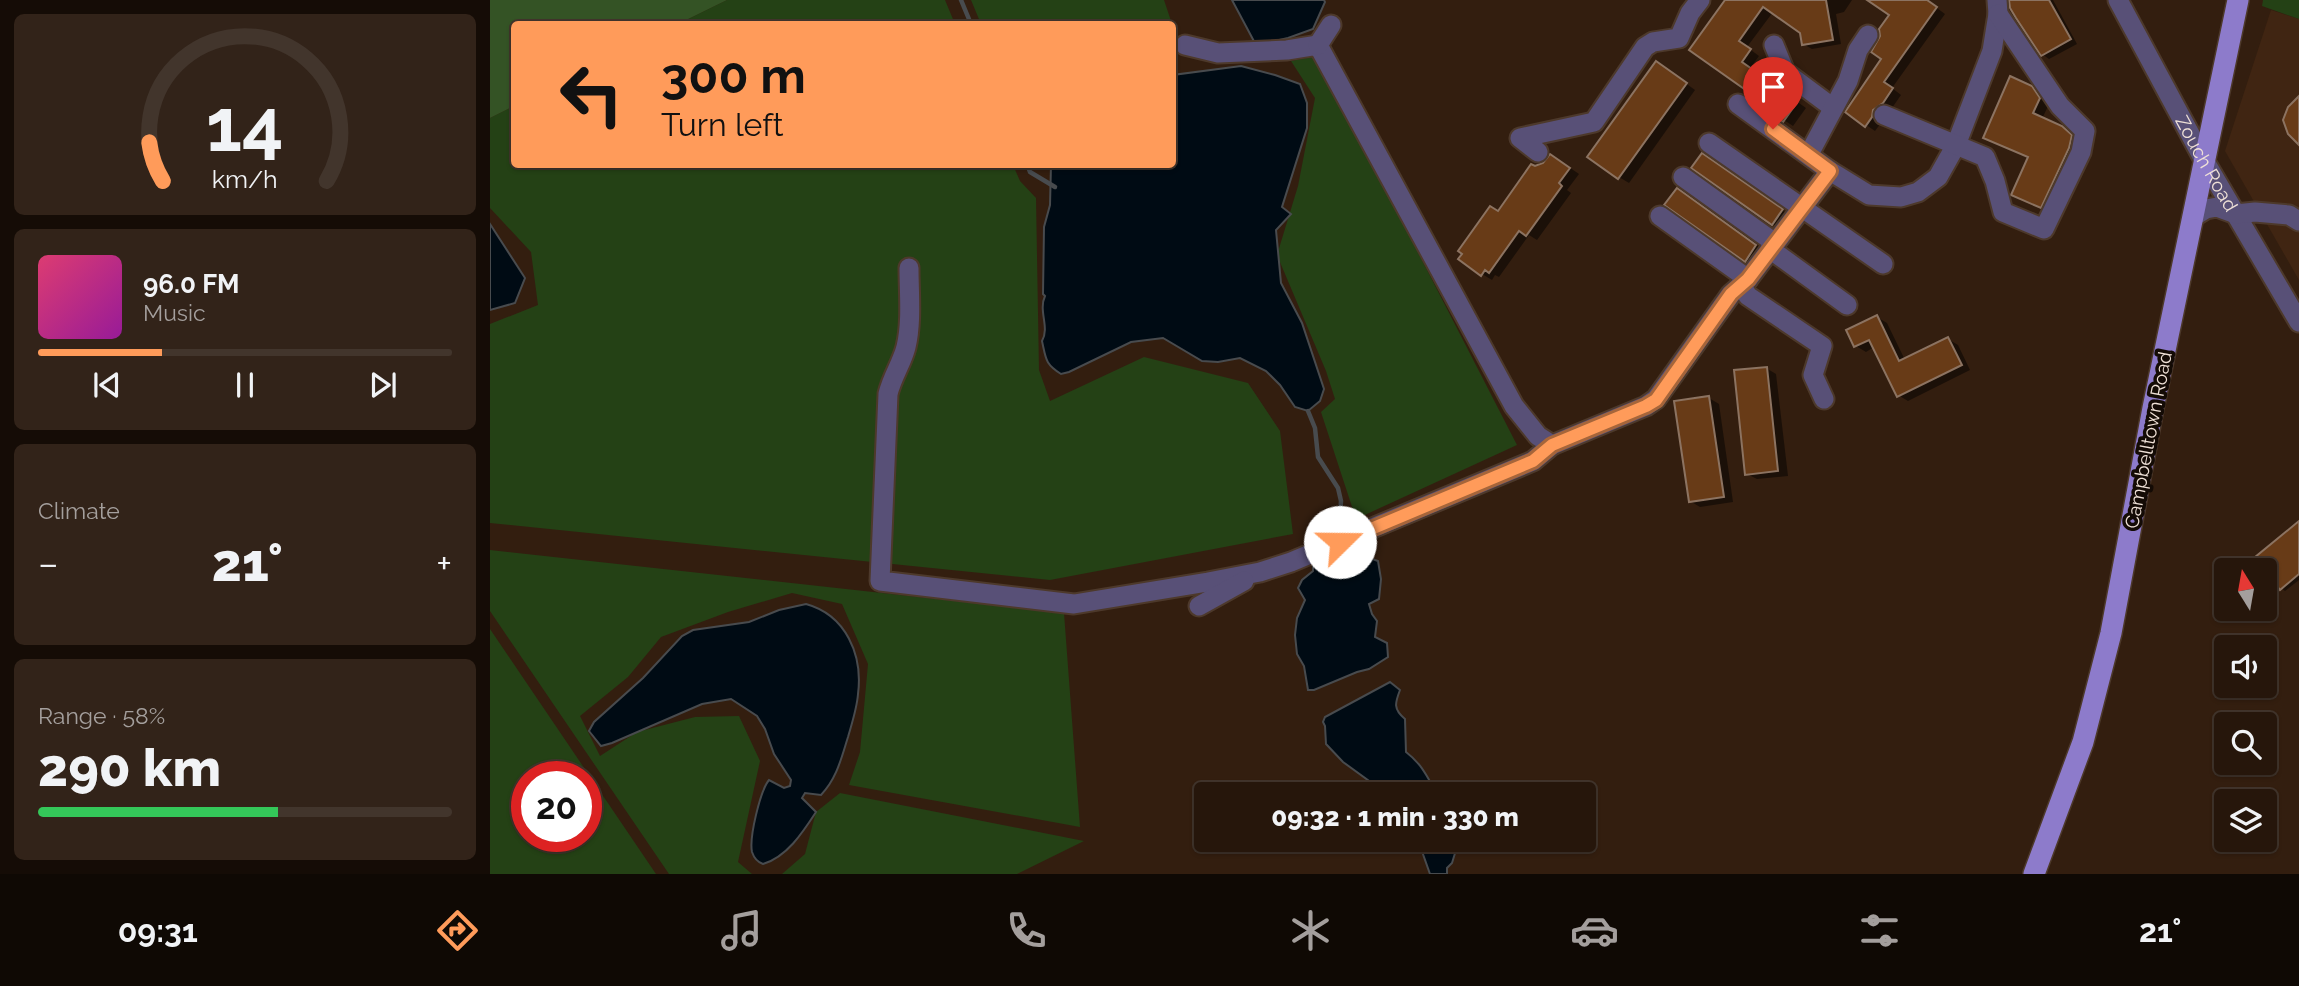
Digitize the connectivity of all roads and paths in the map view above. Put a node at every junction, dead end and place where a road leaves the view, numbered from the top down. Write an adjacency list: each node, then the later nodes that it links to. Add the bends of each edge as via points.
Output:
1 (1700, 0): 15 (street, via 1679,38 1645,47 1594,122 1520,138)
2 (2118, 0): 17 (street, Zouch Road)
3 (2238, 0): 17 (main road, Campbelltown Road)
4 (1998, 7): 14 (street, via 1992,51); 14 (street, via 2060,106 2085,131 2081,152 2044,229 2003,212 1985,157)
5 (1331, 25): 7 (street)
6 (1868, 35): 11 (street)
7 (1318, 45): 9 (street, via 1218,53); 32 (street, via 1514,406 1538,436)
8 (1774, 45): 11 (street, via 1785,72)
9 (1185, 46)
10 (1738, 104): 16 (street)
11 (1832, 107): 16 (street)
12 (1884, 115): 14 (street)
13 (1709, 143): 20 (street)
14 (1956, 145): 18 (street, via 1938,177 1918,192 1901,197 1869,195)
15 (1538, 152)
16 (1808, 154): 18 (street)
17 (2204, 160): 21 (street, Zouch Road); 23 (main road, Campbelltown Road)
18 (1830, 171): 20 (street)
19 (1683, 177): 25 (street)
20 (1802, 208): 25 (street); 26 (street)
21 (2236, 214): 23 (street, via 2217,207); 24 (street, via 2266,212); 30 (street, Zouch Road)
22 (1660, 216): 28 (street)
23 (2193, 217): 35 (main road, Campbelltown Road, via 2111,633 2083,742)
24 (2299, 221)
25 (1773, 246): 28 (street); 29 (street)
26 (1883, 264)
27 (909, 268): 33 (street, via 908,336 888,394 880,581 1074,604)
28 (1744, 282): 31 (street, via 1748,296 1822,346 1813,375); 32 (street, via 1656,400)
29 (1847, 305)
30 (2299, 322)
31 (1824, 399)
32 (1552, 445): 33 (street, via 1533,461)
33 (1260, 572): 34 (street)
34 (1199, 606)
35 (2034, 874)

